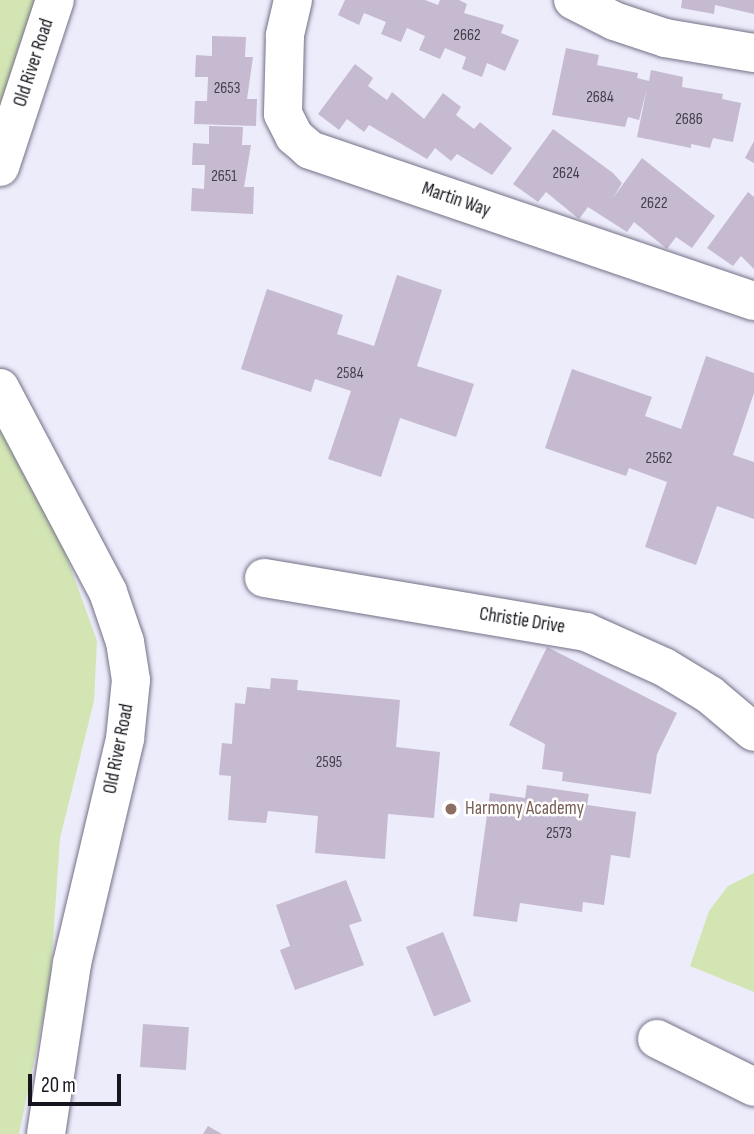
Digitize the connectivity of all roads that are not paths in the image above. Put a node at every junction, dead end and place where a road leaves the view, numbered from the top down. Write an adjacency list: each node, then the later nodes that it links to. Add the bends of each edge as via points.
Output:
1 (55, 0): 5 (street, Old River Road)
2 (293, 0): 6 (street, Martin Way, via 285,36 283,114 294,136 310,150)
3 (573, 0): 4 (street, via 614,21 665,38)
4 (754, 53)
5 (0, 167)
6 (754, 301)
7 (0, 388): 12 (street, Old River Road, via 108,592 125,642 131,680 125,739 72,964)
8 (264, 579): 9 (street, Christie Drive, via 586,632 699,688)
9 (754, 732)
10 (657, 1039): 11 (street)
11 (754, 1087)
12 (46, 1134)

